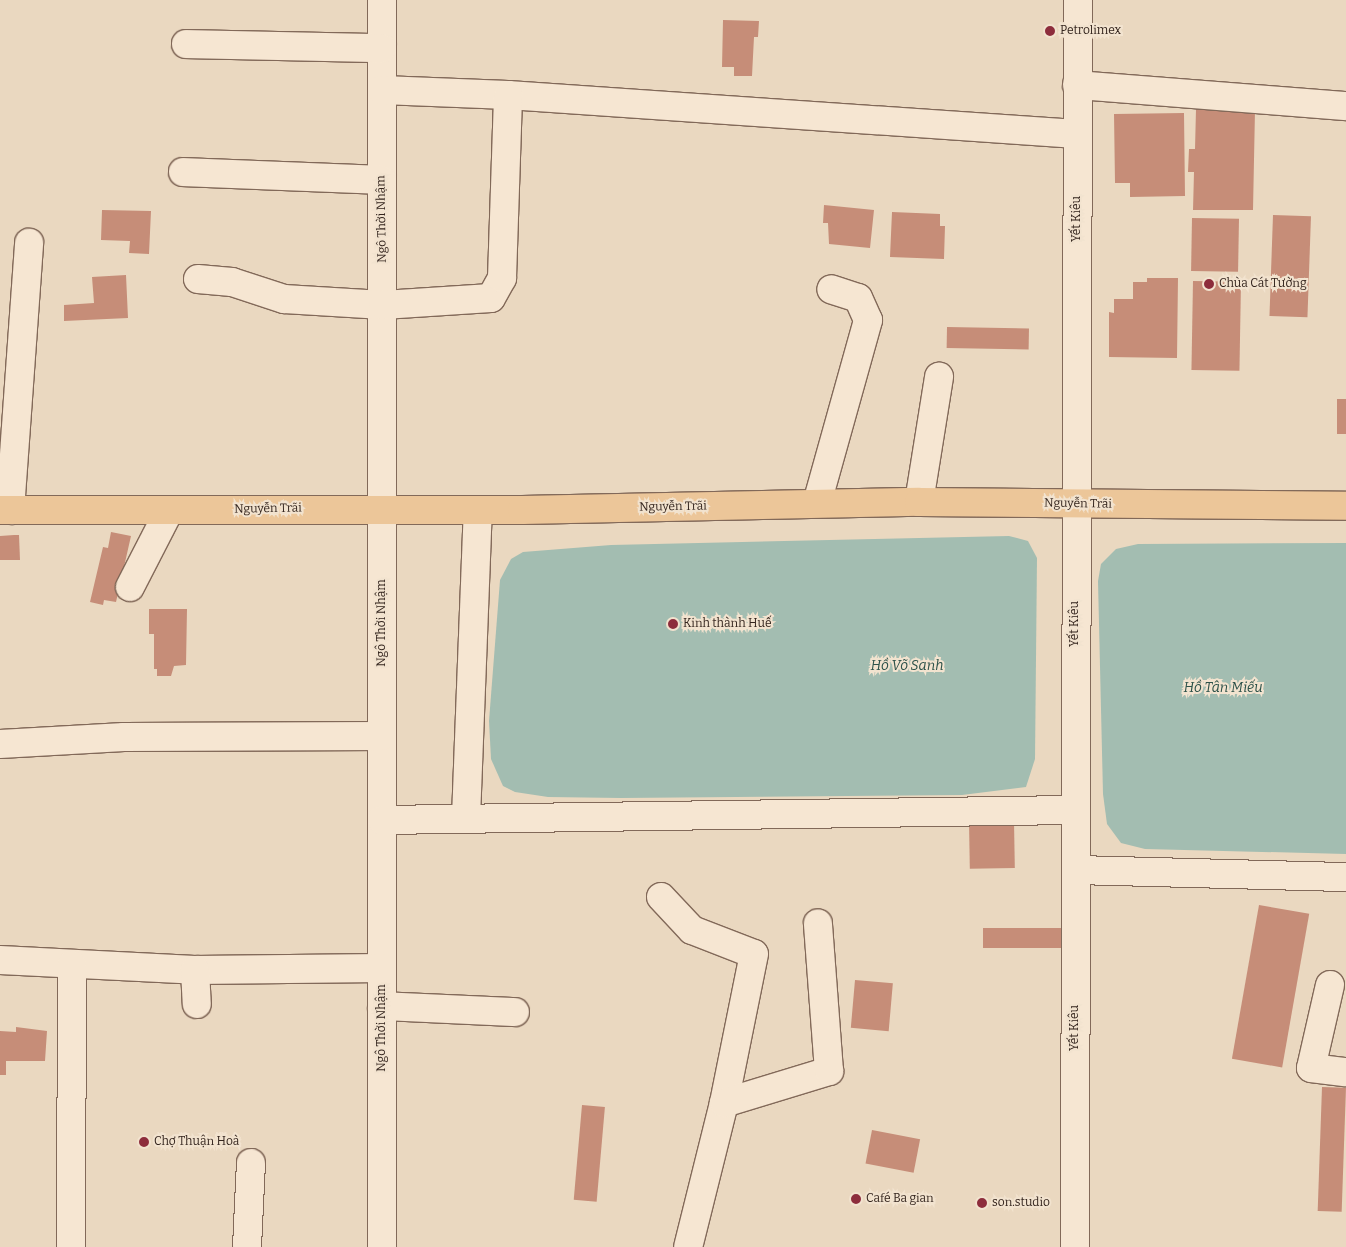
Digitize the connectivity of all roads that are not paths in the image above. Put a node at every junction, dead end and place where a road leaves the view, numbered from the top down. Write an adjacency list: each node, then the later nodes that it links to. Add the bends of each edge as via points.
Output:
1 (382, 0): 4 (street, Ngô Thời Nhậm)
2 (1078, 0): 5 (street, Yết Kiêu)
3 (186, 44): 4 (street)
4 (382, 48): 6 (street, Ngô Thời Nhậm)
5 (1077, 85): 8 (street); 9 (street, Yết Kiêu)
6 (382, 90): 7 (street); 11 (street, Ngô Thời Nhậm)
7 (508, 95): 9 (street); 15 (street, via 502,278 491,298)
8 (1346, 106)
9 (1077, 134): 19 (street, Yết Kiêu)
10 (183, 172): 11 (street)
11 (382, 180): 15 (street, Ngô Thời Nhậm)
12 (28, 244): 22 (street)
13 (198, 279): 15 (street, via 232,282 284,298)
14 (831, 289): 18 (street, via 858,298 868,320)
15 (383, 305): 21 (street, Ngô Thời Nhậm)
16 (939, 377): 17 (street)
17 (919, 502): 18 (main road, Nguyễn Trãi); 19 (main road, Nguyễn Trãi)
18 (817, 503): 24 (main road, Nguyễn Trãi)
19 (1076, 505): 20 (main road, Nguyễn Trãi); 28 (street, Yết Kiêu)
20 (1346, 506)
21 (382, 508): 23 (main road, Nguyễn Trãi); 24 (main road, Nguyễn Trãi); 26 (street, Ngô Thời Nhậm)
22 (5, 510): 23 (main road, Nguyễn Trãi)
23 (169, 510): 25 (street)
24 (478, 510): 29 (street)
25 (130, 587)
26 (382, 736): 27 (street, via 124,737); 30 (street, Ngô Thời Nhậm)
27 (0, 744)
28 (1074, 810): 29 (street); 31 (street, Yết Kiêu)
29 (466, 818): 30 (street)
30 (382, 820): 37 (street, Ngô Thời Nhậm)
31 (1076, 870): 32 (street); 50 (street, Yết Kiêu)
32 (1346, 877)
33 (661, 897): 44 (street, via 692,930 754,954)
34 (818, 923): 44 (street, via 829,1071)
35 (0, 960): 36 (street)
36 (72, 965): 38 (street); 46 (street)
37 (382, 968): 38 (street); 41 (street, Ngô Thời Nhậm)
38 (195, 970): 40 (street)
39 (1330, 985): 43 (street, via 1311,1068)
40 (197, 1004)
41 (382, 1006): 42 (street); 48 (street, Ngô Thời Nhậm)
42 (514, 1012)
43 (1346, 1072)
44 (724, 1103): 49 (street)
45 (251, 1164): 47 (street)
46 (71, 1247)
47 (247, 1247)
48 (382, 1247)
49 (688, 1247)
50 (1075, 1247)

